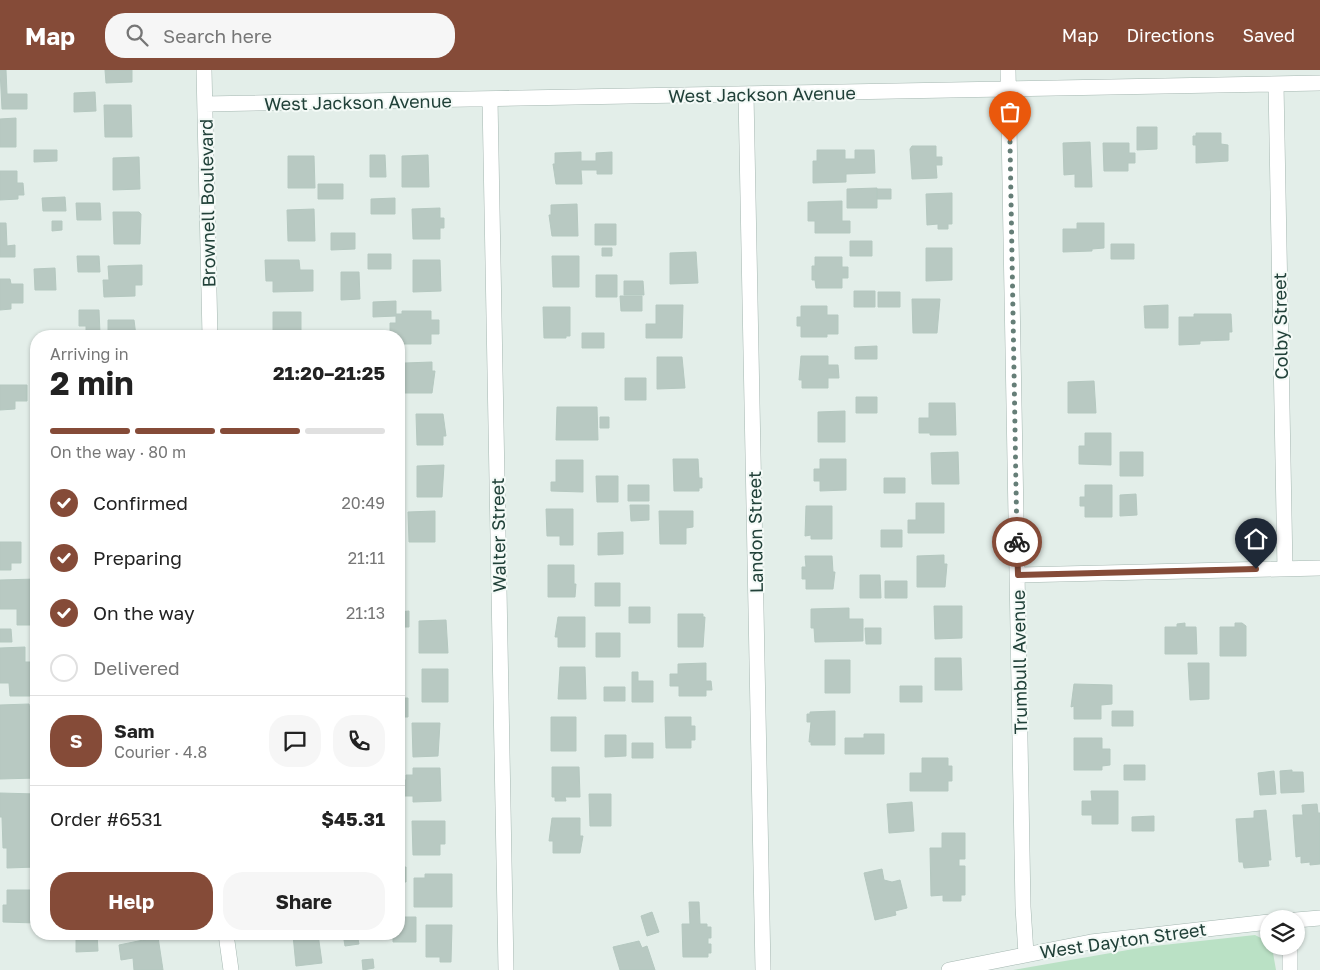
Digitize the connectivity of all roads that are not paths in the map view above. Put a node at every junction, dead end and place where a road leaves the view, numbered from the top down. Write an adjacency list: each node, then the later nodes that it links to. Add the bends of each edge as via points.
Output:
1 (204, 70): 8 (street, Brownell Boulevard)
2 (1008, 70): 5 (street, Trumbull Avenue)
3 (1320, 83): 4 (street, West Jackson Avenue)
4 (1276, 84): 5 (street, West Jackson Avenue); 11 (street, Colby Street)
5 (1009, 89): 6 (street, West Jackson Avenue); 12 (street, Trumbull Avenue)
6 (746, 94): 7 (street, West Jackson Avenue); 21 (street, Landon Street)
7 (490, 99): 8 (street, West Jackson Avenue); 20 (street, Walter Street)
8 (205, 104): 9 (street, Brownell Boulevard)
9 (210, 330)
10 (1320, 568): 11 (street)
11 (1285, 569): 12 (street)
12 (1018, 575): 17 (street, Trumbull Avenue)
13 (1320, 918): 14 (street)
14 (1305, 919)
15 (1260, 923): 17 (street, West Dayton Street, via 1101,941)
16 (227, 940): 19 (street)
17 (1026, 954): 22 (street, West Dayton Street)
18 (1290, 955): 23 (street)
19 (231, 970)
20 (506, 970)
21 (763, 970)
22 (950, 970)
23 (1290, 970)

